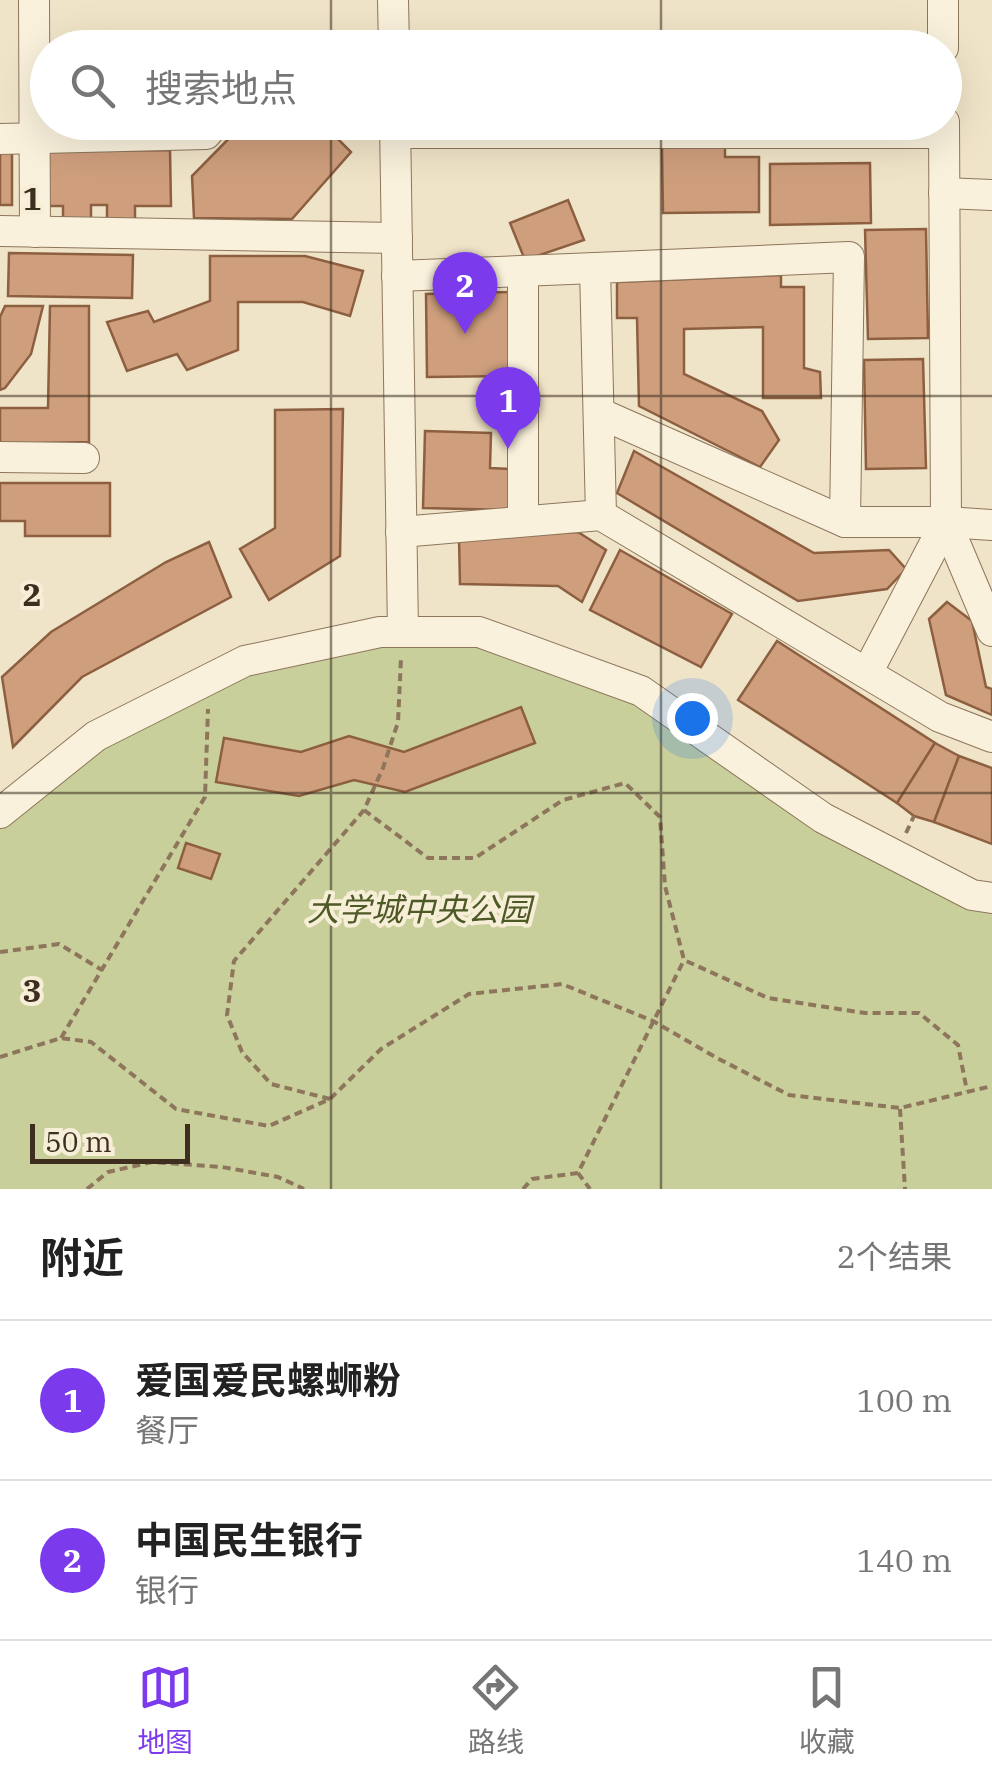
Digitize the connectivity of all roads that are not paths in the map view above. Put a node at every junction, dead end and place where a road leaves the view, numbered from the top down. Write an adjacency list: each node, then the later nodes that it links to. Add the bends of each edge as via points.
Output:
1 (34, 0): 4 (street)
2 (393, 0): 5 (street)
3 (943, 0): 6 (street)
4 (34, 30)
5 (394, 30)
6 (943, 30)
7 (30, 138): 8 (street)
8 (0, 139)
9 (33, 140): 15 (street)
10 (395, 140): 16 (street)
11 (944, 140): 12 (street)
12 (944, 192): 13 (street); 26 (street)
13 (992, 195)
14 (0, 231): 15 (street)
15 (35, 232): 16 (street)
16 (397, 238): 19 (street)
17 (595, 268): 18 (street); 20 (street); 25 (street, via 849,257)
18 (523, 271): 19 (street); 24 (street)
19 (398, 276): 28 (street)
20 (599, 413): 23 (street); 25 (street)
21 (0, 458): 22 (street)
22 (84, 458)
23 (601, 514): 24 (street); 31 (street)
24 (524, 521): 28 (street)
25 (846, 522): 26 (street)
26 (946, 522): 27 (street); 29 (street); 31 (street)
27 (992, 525)
28 (401, 532): 30 (street)
29 (992, 631)
30 (403, 632): 33 (street, via 245,661 96,736); 34 (street, via 479,632 641,691 823,818 972,895)
31 (867, 673): 32 (street, via 940,717)
32 (992, 737)
33 (0, 813)
34 (992, 898)

